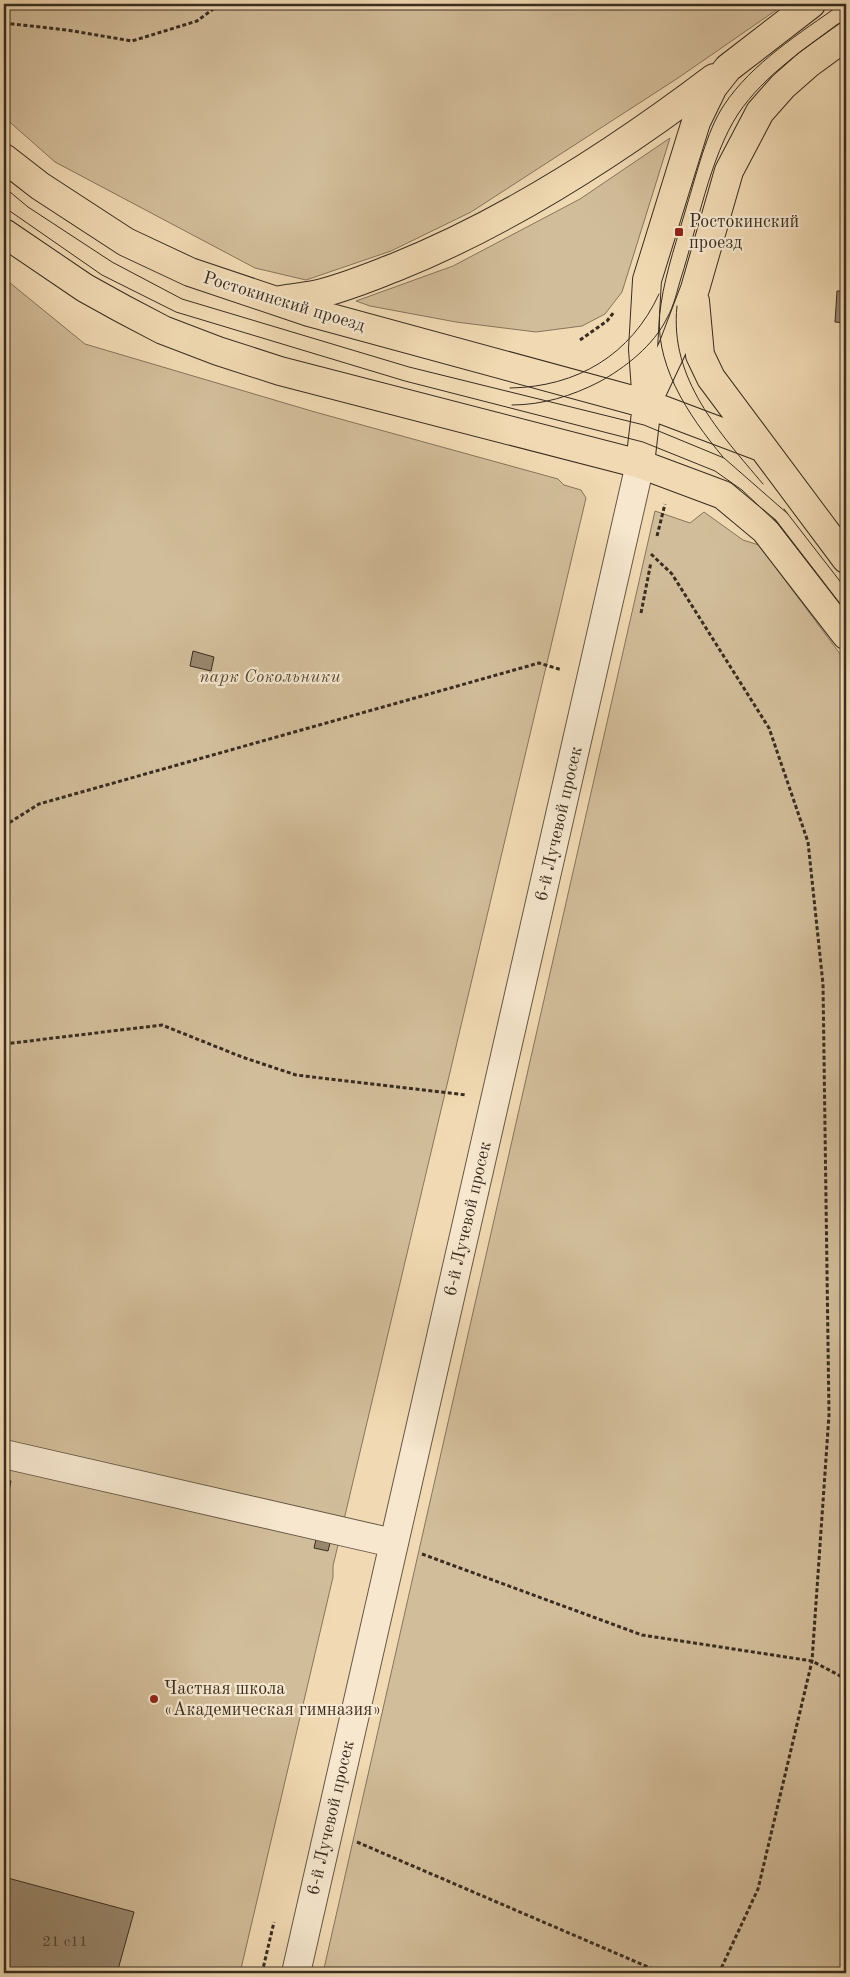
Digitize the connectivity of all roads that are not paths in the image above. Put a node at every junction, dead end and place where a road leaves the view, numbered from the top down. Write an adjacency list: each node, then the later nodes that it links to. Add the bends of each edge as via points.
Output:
1 (811, 4): 3 (main road)
2 (846, 36): 6 (main road, via 783,86 760,112 729,171)
3 (728, 68): 7 (main road, via 672,110 535,198 439,248 361,281 312,296); 8 (main road, via 713,87 696,122 647,280 643,349)
4 (4, 158): 7 (main road, Ростокинский проезд, via 40,186 126,242 190,272)
5 (4, 233): 10 (main road, via 85,288 123,309 163,330 218,351 289,373)
6 (695, 289): 8 (main road); 9 (main road, via 700,355 711,378)
7 (273, 302): 8 (main road, Ростокинский проезд)
8 (647, 404): 9 (main road, Ростокинский проезд); 10 (main road)
9 (761, 447): 11 (main road)
10 (640, 464): 12 (main road, via 723,495 766,530); 14 (street, 6-й Лучевой просек)
11 (846, 559)
12 (846, 635)
13 (4, 1454): 14 (street)
14 (394, 1543): 15 (street, 6-й Лучевой просек)
15 (296, 1973)

